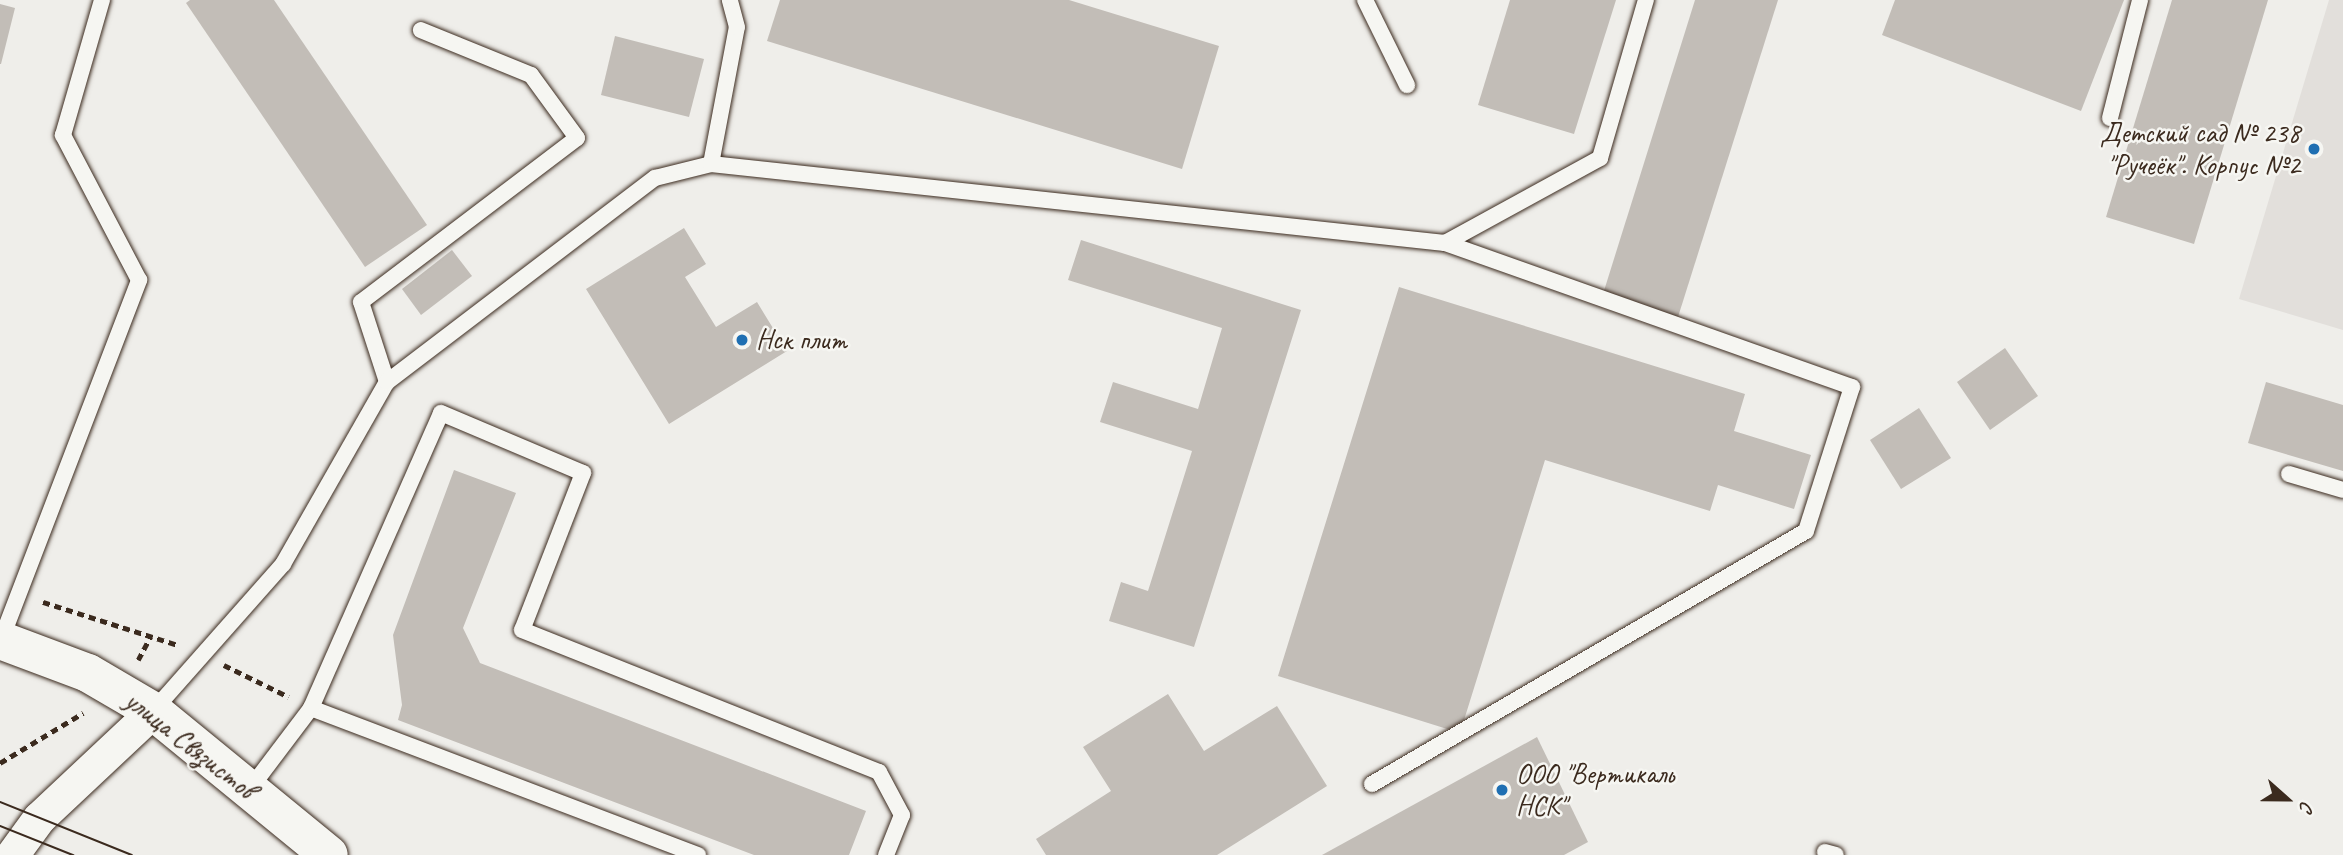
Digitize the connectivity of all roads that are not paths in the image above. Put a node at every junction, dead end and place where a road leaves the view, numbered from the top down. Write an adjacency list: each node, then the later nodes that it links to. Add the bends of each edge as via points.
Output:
1 (102, 0): 14 (lane, via 63,135 139,280)
2 (730, 0): 9 (lane, via 737,27)
3 (1365, 0): 7 (lane)
4 (1646, 0): 10 (lane, via 1600,158)
5 (2140, 0): 8 (lane)
6 (421, 30): 11 (lane, via 531,75 578,138 361,302)
7 (1407, 85)
8 (2110, 118)
9 (711, 164): 10 (lane); 11 (lane, via 655,178)
10 (1445, 243): 17 (lane, via 1852,387 1806,531)
11 (387, 382): 16 (lane, via 283,564)
12 (2289, 474): 13 (lane)
13 (2343, 489)
14 (0, 640): 16 (street, улица Связистов, via 88,673)
15 (311, 708): 18 (lane); 21 (lane); 22 (lane, via 441,414 583,473 522,630 879,772 902,815)
16 (153, 710): 18 (street, улица Связистов); 20 (street, via 39,818)
17 (1372, 784)
18 (249, 790): 19 (street, улица Связистов)
19 (321, 852)
20 (12, 855)
21 (698, 855)
22 (886, 855)

